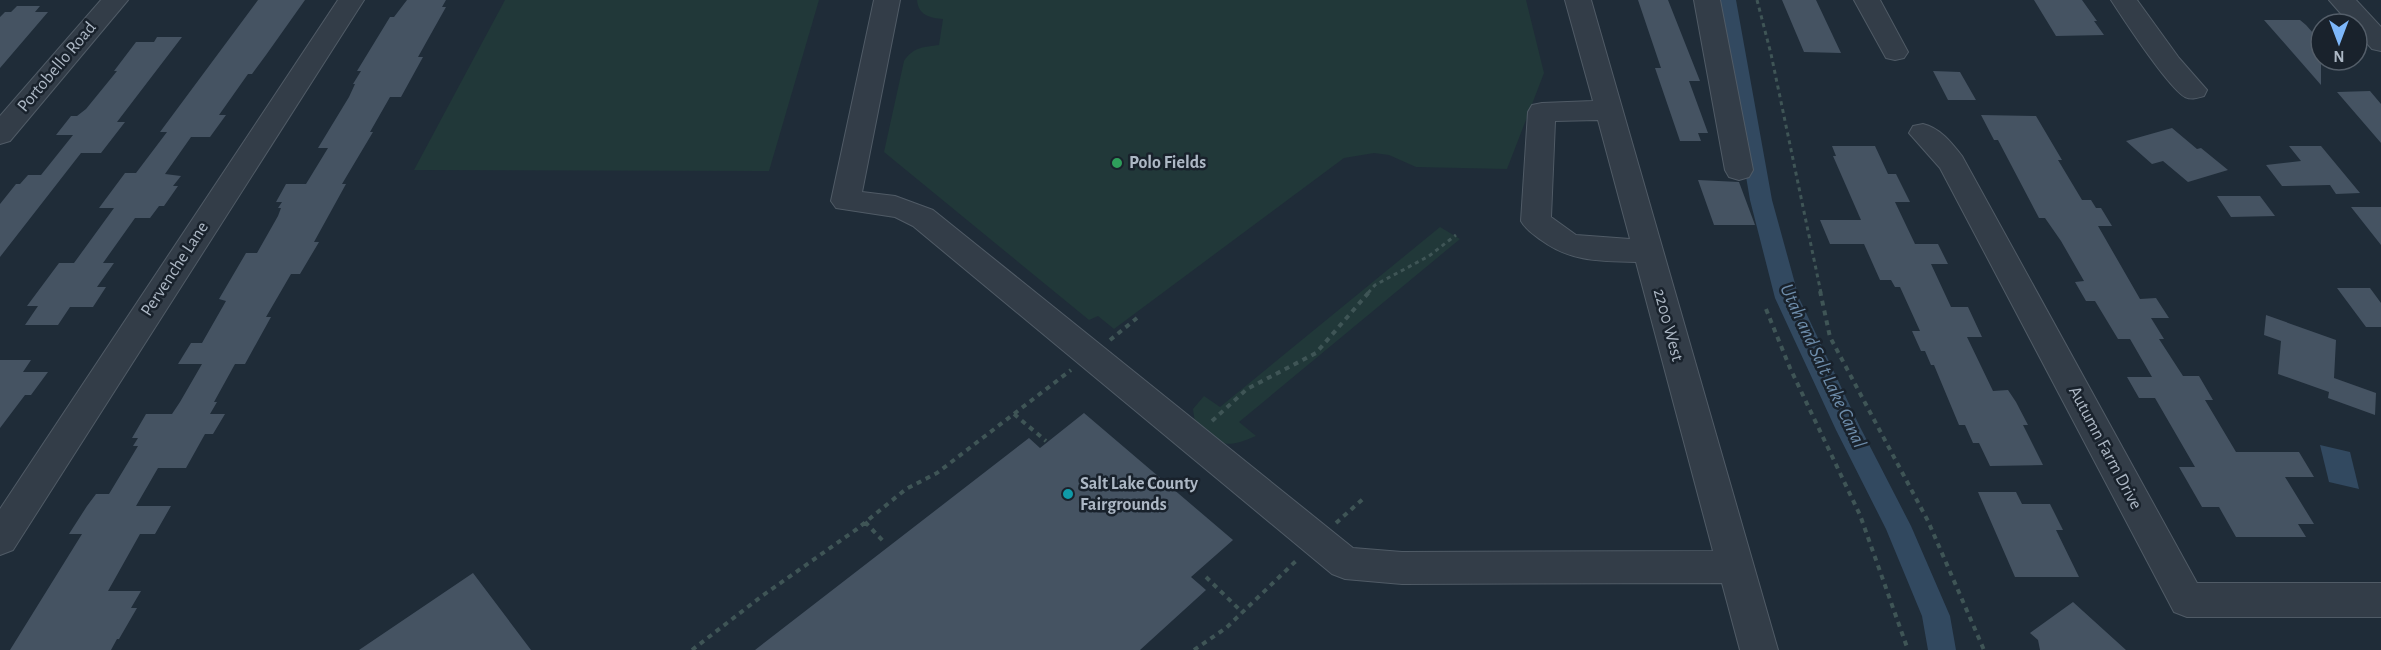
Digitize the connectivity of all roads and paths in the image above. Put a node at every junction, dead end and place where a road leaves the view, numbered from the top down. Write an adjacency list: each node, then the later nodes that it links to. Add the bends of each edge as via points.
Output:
1 (115, 0): 14 (street, Portobello Road)
2 (351, 0): 29 (street, Pervenche Lane)
3 (887, 0): 32 (street, via 846,201 907,208 922,218 1345,563 1402,568)
4 (1578, 0): 13 (street, 2200 West)
5 (1707, 0): 16 (street)
6 (1757, 0): 40 (path, via 1830,337 1928,521)
7 (1867, 0): 11 (street)
8 (2124, 0): 12 (street)
9 (2342, 0): 10 (street)
10 (2381, 43)
11 (1895, 52)
12 (2194, 90)
13 (1608, 110): 18 (street, 2200 West); 18 (street, via 1542,112 1536,221 1569,244)
14 (0, 134)
15 (1923, 134): 34 (street, Autumn Farm Drive, via 1952,163 2187,600)
16 (1739, 170)
17 (1456, 235): 24 (path, via 1429,256 1375,285 1316,353 1247,389)
18 (1647, 251): 32 (street, 2200 West)
19 (1766, 309): 39 (path, via 1860,515)
20 (1137, 318): 21 (path)
21 (1109, 341)
22 (1072, 369): 23 (path)
23 (1014, 414): 25 (path); 27 (path, via 937,473 906,489)
24 (1209, 424)
25 (1046, 441)
26 (1364, 498): 28 (path)
27 (866, 522): 30 (path); 36 (path)
28 (1329, 530)
29 (0, 538)
30 (884, 542)
31 (1303, 555): 35 (path)
32 (1735, 567): 38 (street, 2200 West)
33 (1206, 577): 35 (path)
34 (2381, 600)
35 (1242, 612): 37 (path)
36 (692, 650)
37 (1194, 650)
38 (1760, 650)
39 (1908, 650)
40 (1984, 650)

